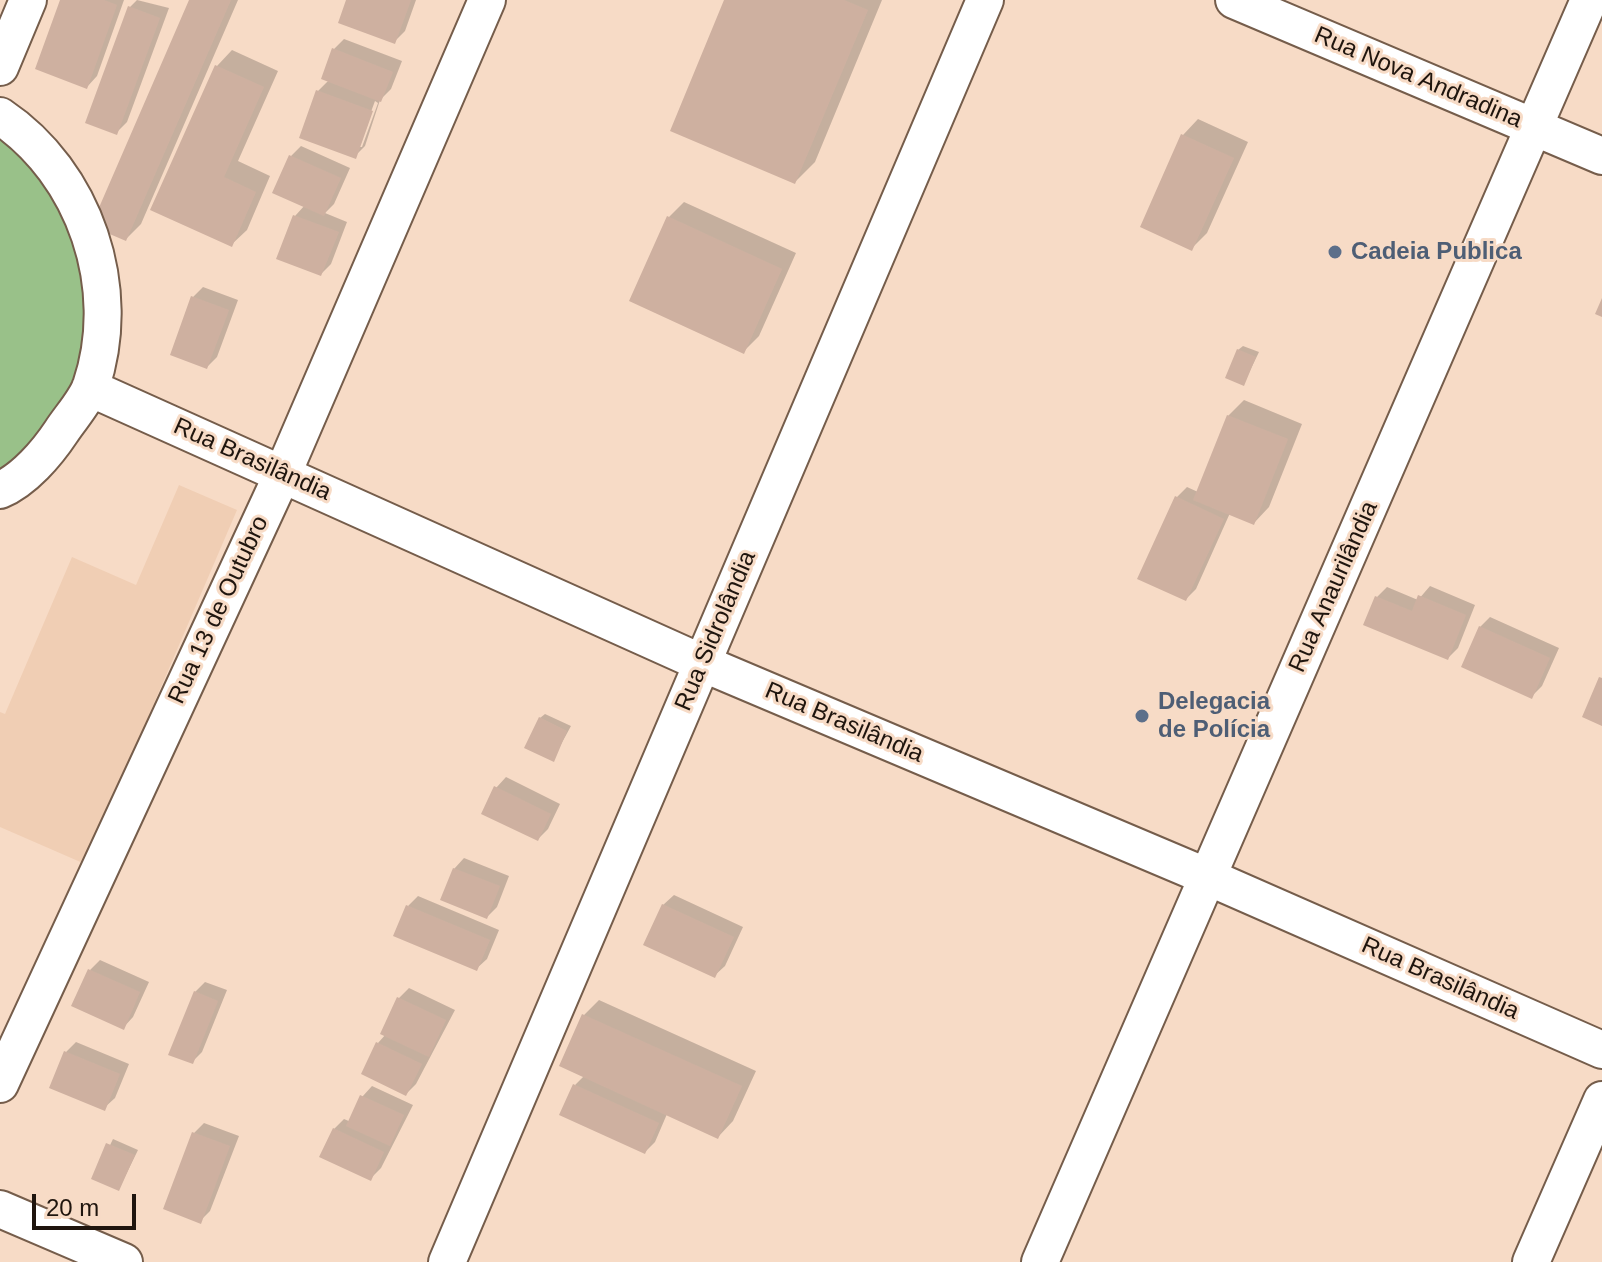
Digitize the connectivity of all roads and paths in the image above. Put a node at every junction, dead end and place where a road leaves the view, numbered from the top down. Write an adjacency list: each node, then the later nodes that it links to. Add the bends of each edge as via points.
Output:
1 (28, 0): 6 (street)
2 (487, 0): 11 (street, Rua 13 de Outubro)
3 (985, 0): 13 (street, Rua Sidrolândia)
4 (1234, 0): 8 (street, Rua Nova Andradina)
5 (1589, 0): 8 (street, Rua Anaurilândia)
6 (0, 67)
7 (0, 116): 10 (street, via 22,131 68,184 98,255 102,331)
8 (1534, 127): 9 (street, Rua Nova Andradina); 14 (street, Rua Anaurilândia)
9 (1602, 156)
10 (90, 388): 11 (street, Rua Brasilândia); 12 (street, via 48,451)
11 (283, 473): 13 (street, Rua Brasilândia); 16 (street, Rua 13 de Outubro)
12 (0, 490)
13 (702, 663): 14 (street, Rua Brasilândia); 20 (street, Rua Sidrolândia)
14 (1208, 877): 15 (street, Rua Brasilândia); 21 (street, Rua Anaurilândia)
15 (1602, 1050)
16 (0, 1084)
17 (1602, 1100): 22 (street)
18 (0, 1209): 19 (street)
19 (124, 1262)
20 (447, 1262)
21 (1040, 1262)
22 (1531, 1262)

